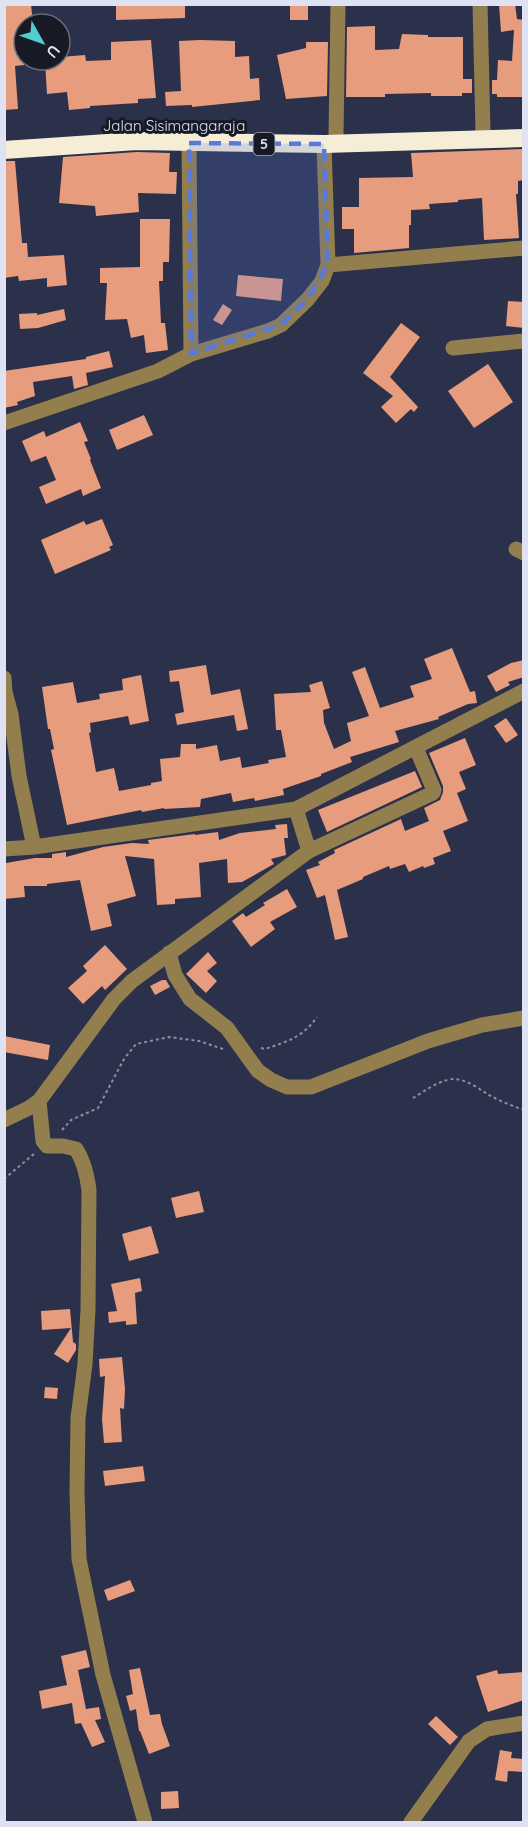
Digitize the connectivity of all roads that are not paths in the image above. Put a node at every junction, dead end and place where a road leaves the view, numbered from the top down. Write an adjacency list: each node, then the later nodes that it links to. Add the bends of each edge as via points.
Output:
1 (338, 4): 6 (street)
2 (480, 4): 3 (street)
3 (483, 132): 4 (highway, Jalan Sisimangaraja / 5); 6 (highway, Jalan Sisimangaraja / 5)
4 (524, 132)
5 (524, 138): 6 (highway, Jalan Sisimangaraja / 5)
6 (330, 140): 7 (highway, Jalan Sisimangaraja / 5, via 136,134); 8 (highway, Jalan Sisimangaraja / 5); 11 (street)
7 (4, 142)
8 (189, 143): 9 (highway, Jalan Sisimangaraja / 5, via 137,141); 14 (street)
9 (4, 150)
10 (524, 248): 11 (street)
11 (328, 265): 14 (street, via 308,299 281,325)
12 (524, 341): 13 (street)
13 (453, 348)
14 (191, 354): 15 (street, via 158,371)
15 (4, 423)
16 (5, 687): 19 (street, via 11,714)
17 (524, 691): 18 (street)
18 (416, 748): 20 (street); 23 (street, via 433,793)
19 (12, 776): 21 (street)
20 (296, 809): 21 (street); 23 (street)
21 (34, 847): 22 (street)
22 (4, 849)
23 (309, 851): 24 (street)
24 (170, 953): 25 (street, via 175,975 193,1003 227,1028 258,1071 287,1087 311,1088 428,1041); 26 (street, via 114,999)
25 (524, 1018)
26 (39, 1101): 27 (street); 29 (street, via 45,1145 76,1149 89,1190 88,1308 78,1418 79,1558 103,1675)
27 (4, 1120)
28 (524, 1723): 30 (street, via 487,1729 469,1741)
29 (145, 1822)
30 (411, 1822)

